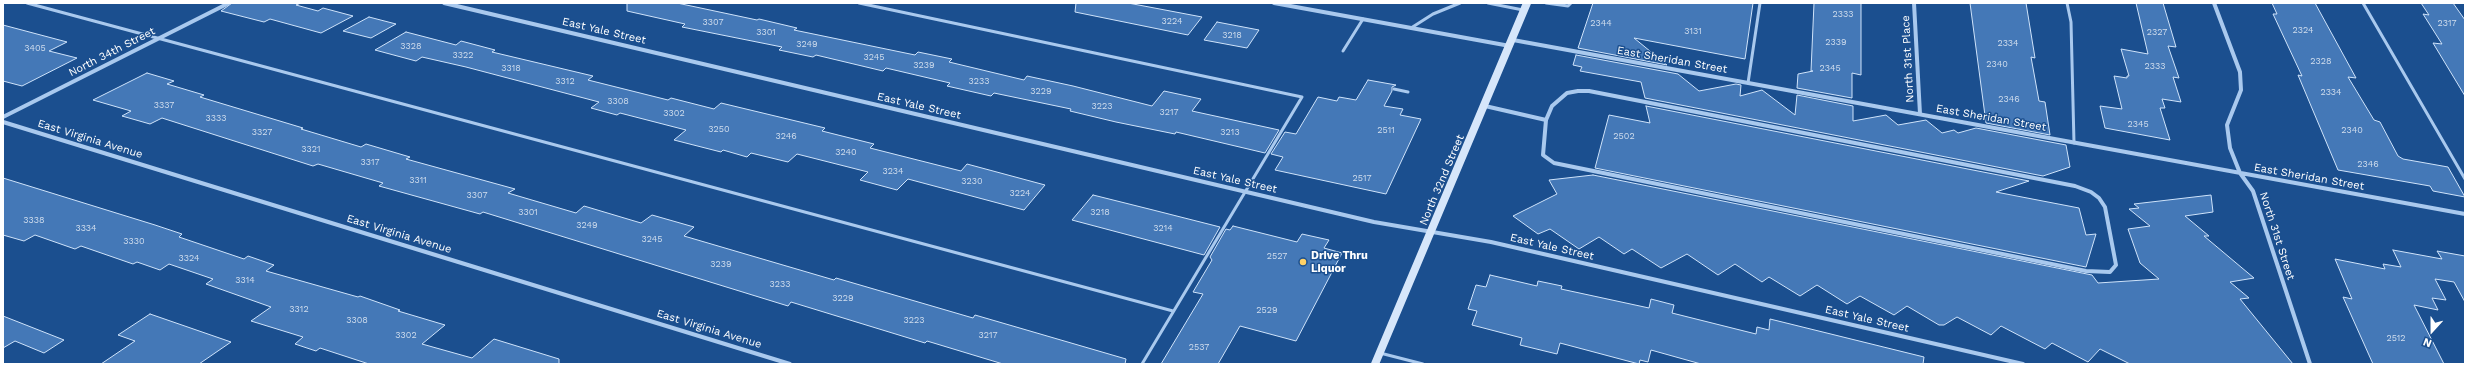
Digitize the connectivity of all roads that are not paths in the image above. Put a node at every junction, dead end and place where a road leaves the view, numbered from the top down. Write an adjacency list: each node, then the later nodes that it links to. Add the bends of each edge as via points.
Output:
1 (27, 3): 18 (lane)
2 (229, 3): 18 (street, North 34th Street)
3 (444, 3): 32 (street, East Yale Street)
4 (859, 3): 32 (lane, via 1302,97)
5 (1274, 3): 16 (street, East Sheridan Street)
6 (1460, 3): 17 (lane, via 1433,14)
7 (1488, 3): 15 (lane)
8 (1546, 3): 9 (lane, via 1568,6)
9 (1571, 3)
10 (1760, 3): 21 (lane)
11 (1914, 3): 25 (street, North 31st Place)
12 (2067, 3): 29 (lane, via 2071,22)
13 (2214, 3): 30 (street, North 31st Street, via 2240,72 2241,90 2227,125 2230,148)
14 (2363, 3): 31 (lane)
15 (1526, 7): 19 (main road, North 32nd Street)
16 (1363, 19): 17 (street, East Sheridan Street); 20 (lane)
17 (1411, 28): 19 (street, East Sheridan Street)
18 (160, 38): 26 (street, North 34th Street); 35 (lane)
19 (1512, 43): 21 (street, East Sheridan Street); 24 (main road, North 32nd Street)
20 (1343, 51)
21 (1748, 83): 25 (street, East Sheridan Street)
22 (1394, 89): 23 (lane)
23 (1408, 92)
24 (1485, 106): 27 (street); 34 (main road, North 32nd Street)
25 (1920, 114): 29 (street, East Sheridan Street)
26 (3, 117)
27 (1546, 120): 27 (street, via 1543,155 1554,162 2086,271 2110,272 2116,265 2105,207 2091,192 2075,186 1589,91 1567,93 1552,106)
28 (3, 122): 37 (street, East Virginia Avenue)
29 (2074, 143): 30 (street, East Sheridan Street)
30 (2240, 173): 33 (street, East Sheridan Street); 42 (street, North 31st Street, via 2253,191)
31 (2465, 179)
32 (1244, 192): 34 (street, East Yale Street, via 1374,222); 35 (lane)
33 (2465, 214)
34 (1431, 232): 36 (main road, North 32nd Street); 41 (street, East Yale Street, via 1491,242)
35 (1173, 311): 38 (lane)
36 (1380, 353): 39 (main road, North 32nd Street); 40 (lane)
37 (790, 364)
38 (1142, 364)
39 (1375, 364)
40 (1423, 364)
41 (2023, 364)
42 (2310, 364)

